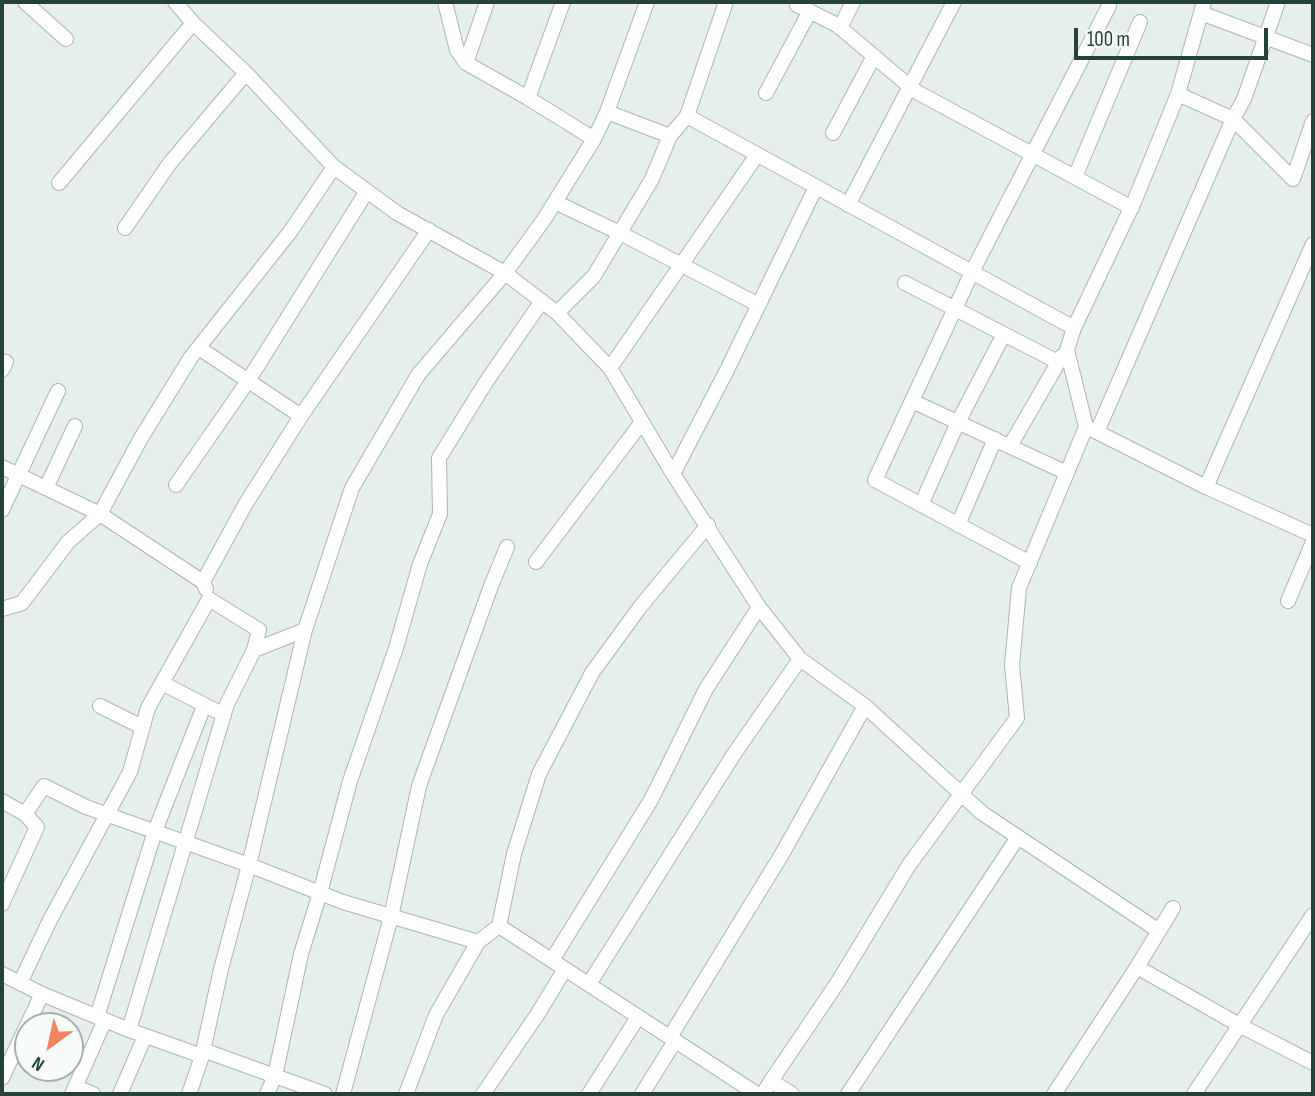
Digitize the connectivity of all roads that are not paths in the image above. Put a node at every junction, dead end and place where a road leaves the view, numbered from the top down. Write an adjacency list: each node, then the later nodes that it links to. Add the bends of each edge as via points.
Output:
1 (25, 2): 18 (street)
2 (175, 2): 15 (street)
3 (445, 2): 21 (street, via 457,50)
4 (488, 2): 21 (street)
5 (563, 2): 26 (street)
6 (647, 2): 27 (street)
7 (726, 2): 28 (street)
8 (853, 2): 16 (street)
9 (954, 2): 23 (street)
10 (1278, 2): 17 (street)
11 (804, 6): 16 (street); 24 (street)
12 (1109, 6): 34 (street)
13 (1202, 7): 17 (street); 25 (street)
14 (1140, 22): 37 (street)
15 (193, 23): 22 (street); 38 (street)
16 (840, 27): 20 (street)
17 (1266, 36): 19 (street); 29 (street)
18 (66, 39)
19 (1313, 55)
20 (874, 56): 23 (street); 31 (street)
21 (466, 63): 26 (street)
22 (246, 72): 36 (street); 44 (street, via 170,163)
23 (910, 87): 34 (street); 42 (street)
24 (766, 93)
25 (1178, 94): 29 (street); 43 (street)
26 (528, 98): 33 (street)
27 (607, 112): 32 (street); 33 (street)
28 (687, 116): 32 (street); 35 (street)
29 (1233, 120): 30 (street, via 1293,179); 68 (street)
30 (1313, 121)
31 (833, 133)
32 (670, 136): 46 (street, via 652,179)
33 (594, 139): 41 (street)
34 (1033, 154): 37 (street); 49 (street)
35 (757, 155): 39 (street); 48 (street)
36 (334, 167): 40 (street); 58 (street, via 290,232)
37 (1075, 177): 43 (street)
38 (59, 183)
39 (816, 187): 42 (street); 53 (street)
40 (367, 191): 45 (street); 61 (street)
41 (555, 202): 46 (street); 50 (street)
42 (848, 205): 49 (street)
43 (1132, 208): 56 (street)
44 (125, 228)
45 (429, 230): 50 (street); 64 (street)
46 (620, 233): 48 (street); 55 (street, via 594,276)
47 (1313, 244): 76 (street)
48 (682, 265): 53 (street); 60 (street)
49 (972, 272): 54 (street); 56 (street)
50 (505, 273): 52 (street); 93 (street, via 418,375 352,488)
51 (905, 283): 54 (street)
52 (542, 301): 55 (street); 110 (street, via 439,458 440,514 350,781)
53 (759, 305): 73 (street)
54 (955, 309): 57 (street); 63 (street)
55 (557, 313): 60 (street)
56 (1074, 328): 59 (street)
57 (1004, 334): 59 (street); 66 (street)
58 (199, 348): 61 (street); 80 (street, via 141,438)
59 (1062, 356): 68 (street); 70 (street)
60 (610, 368): 65 (street)
61 (248, 381): 64 (street); 75 (street)
62 (58, 391): 74 (street)
63 (912, 401): 66 (street); 78 (street, via 875,480)
64 (301, 416): 88 (street)
65 (642, 422): 73 (street); 86 (street)
66 (958, 422): 69 (street); 78 (street)
67 (75, 426): 77 (street)
68 (1092, 430): 72 (street); 76 (street)
69 (995, 439): 70 (street); 82 (street)
70 (1010, 446): 72 (street)
71 (2, 467): 74 (street)
72 (1068, 473): 87 (street)
73 (673, 474): 81 (street)
74 (19, 476): 77 (street); 79 (street)
75 (176, 485)
76 (1206, 487): 83 (street)
77 (46, 488): 80 (street)
78 (921, 505): 82 (street)
79 (2, 510)
80 (100, 514): 88 (street); 92 (street, via 68,542 22,603)
81 (708, 525): 91 (street); 115 (street, via 592,673 538,775)
82 (958, 525): 87 (street)
83 (1313, 535)
84 (1313, 542): 90 (street)
85 (507, 547): 114 (street, via 419,786)
86 (536, 562)
87 (1030, 563): 102 (street, via 1019,588 1014,653 1017,718)
88 (203, 582): 89 (street)
89 (209, 598): 94 (street, via 259,630); 96 (street)
90 (1288, 601)
91 (759, 607): 95 (street); 118 (street, via 706,690 651,800)
92 (2, 609)
93 (305, 630): 94 (street); 109 (street)
94 (254, 650): 100 (street)
95 (800, 659): 99 (street); 123 (street, via 734,754)
96 (162, 683): 98 (street); 101 (street)
97 (100, 706): 101 (street)
98 (204, 706): 100 (street); 106 (street)
99 (865, 706): 102 (street); 130 (street)
100 (224, 715): 108 (street)
101 (142, 727): 105 (street, via 130,772)
102 (961, 793): 107 (street); 135 (street, via 909,865)
103 (2, 801): 104 (street)
104 (25, 814): 105 (street, via 44,786); 111 (street, via 37,827)
105 (108, 815): 106 (street); 122 (street)
106 (155, 831): 108 (street); 126 (street)
107 (1018, 836): 116 (street); 149 (street)
108 (186, 842): 109 (street); 128 (street)
109 (249, 865): 110 (street); 131 (street)
110 (320, 893): 114 (street); 133 (street, via 301,954)
111 (2, 904)
112 (1173, 908): 116 (street)
113 (1313, 915): 127 (street)
114 (391, 917): 117 (street); 142 (street)
115 (499, 926): 117 (street); 118 (street)
116 (1159, 931): 119 (street)
117 (478, 942): 143 (street, via 436,1016)
118 (552, 960): 120 (street)
119 (1137, 967): 127 (street); 150 (street)
120 (565, 969): 123 (street); 144 (street)
121 (2, 974): 122 (street)
122 (20, 983): 124 (street)
123 (589, 985): 125 (street)
124 (42, 994): 126 (street); 134 (street)
125 (638, 1017): 130 (street); 145 (street)
126 (101, 1018): 128 (street); 136 (street)
127 (1241, 1026): 132 (street); 151 (street)
128 (129, 1030): 129 (street)
129 (145, 1036): 131 (street); 138 (street)
130 (672, 1039): 146 (street); 147 (street)
131 (203, 1053): 133 (street); 139 (street)
132 (1313, 1063)
133 (275, 1076): 140 (street); 141 (street)
134 (2, 1077)
135 (771, 1081): 147 (street); 148 (street)
136 (74, 1091): 137 (street)
137 (93, 1094)
138 (122, 1094)
139 (189, 1094)
140 (267, 1094)
141 (325, 1094)
142 (342, 1094)
143 (406, 1094)
144 (483, 1094)
145 (589, 1094)
146 (642, 1094)
147 (759, 1094)
148 (792, 1094)
149 (848, 1094)
150 (1054, 1094)
151 (1194, 1094)

